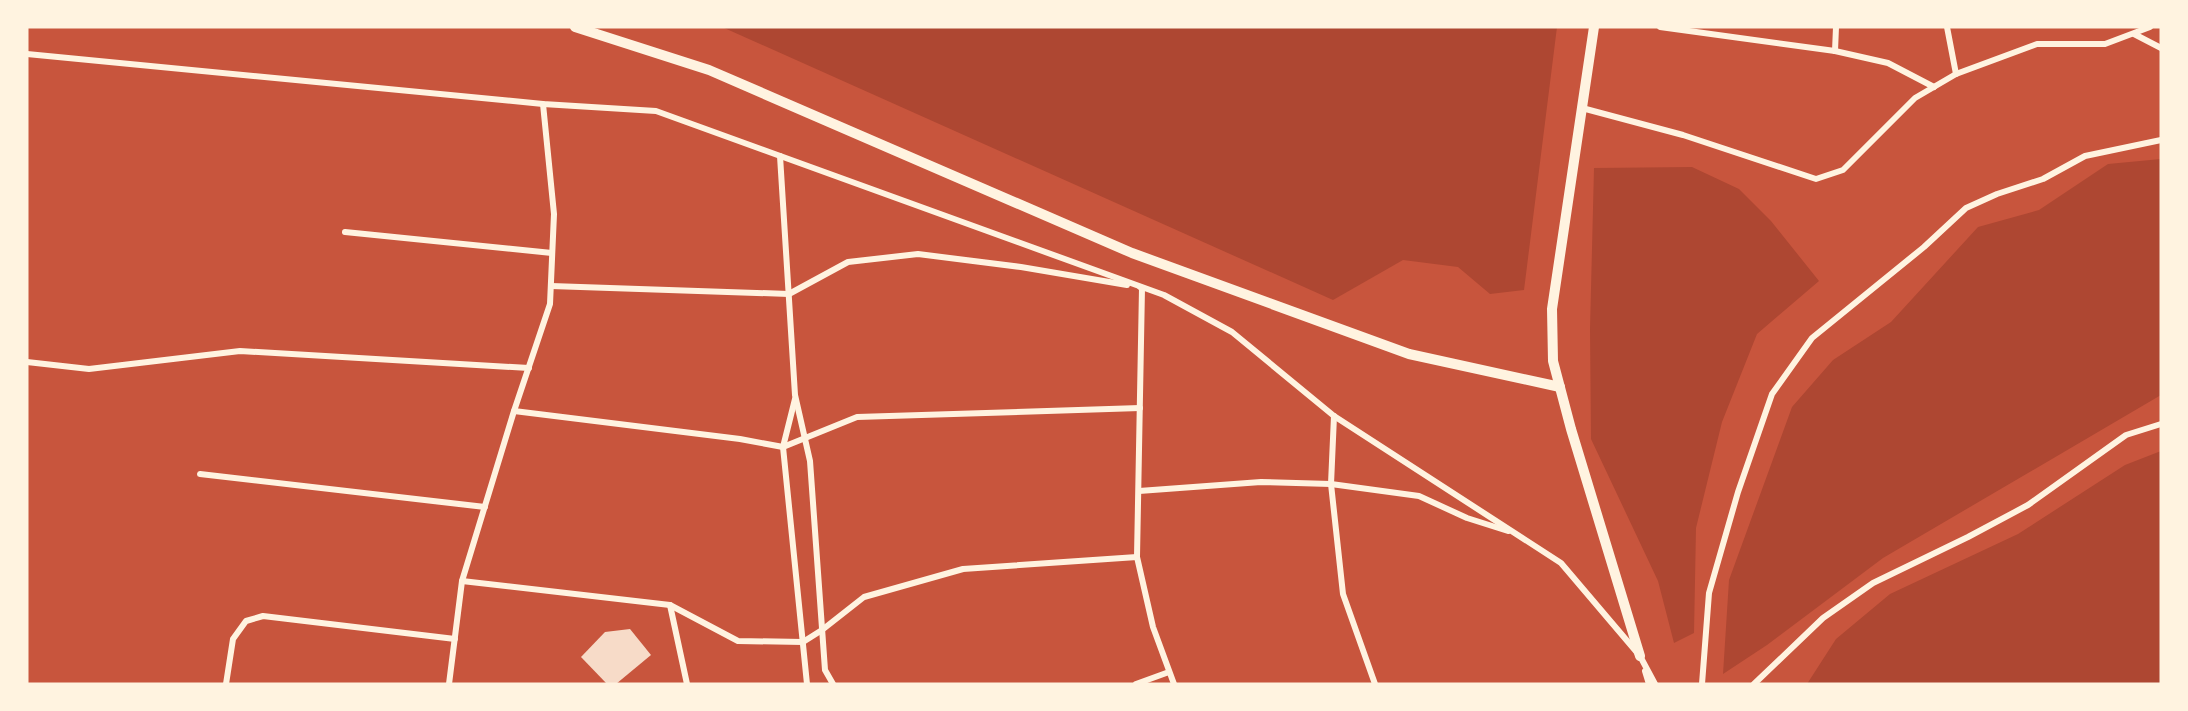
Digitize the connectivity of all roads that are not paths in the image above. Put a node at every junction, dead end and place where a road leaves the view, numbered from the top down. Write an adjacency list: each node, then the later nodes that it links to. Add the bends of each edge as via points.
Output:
1 (575, 27): 24 (street, via 709,70 1165,266 1409,354)
2 (1594, 27): 14 (street)
3 (1660, 27): 9 (street)
4 (1836, 27): 9 (street)
5 (1947, 27): 11 (street)
6 (2151, 27): 7 (street)
7 (2134, 34): 8 (street); 11 (street, via 2105,44 2037,44)
8 (2161, 48)
9 (1835, 51): 12 (street, via 1888,63)
10 (27, 54): 13 (street)
11 (1956, 74): 12 (street)
12 (1934, 87): 14 (street, via 1915,98 1843,170 1816,178 1683,135)
13 (543, 104): 16 (street, via 656,111); 18 (street, via 554,214)
14 (1582, 108): 24 (street, via 1552,309 1553,361)
15 (2161, 141): 55 (street, via 2085,156 2043,179 1966,208 1812,338 1772,394 1738,492 1709,593)
16 (780, 156): 20 (street); 21 (street)
17 (345, 232): 18 (street)
18 (552, 253): 19 (street)
19 (551, 286): 21 (street); 23 (street, via 550,304)
20 (1142, 288): 21 (street, via 918,254 848,262); 26 (street); 28 (street, via 1164,295 1232,332)
21 (789, 294): 25 (street)
22 (27, 362): 23 (street, via 89,369 240,351)
23 (529, 368): 27 (street)
24 (1560, 387): 43 (street)
25 (795, 395): 30 (street); 31 (street)
26 (1140, 408): 30 (street, via 857,417); 34 (street)
27 (514, 411): 31 (street); 35 (street)
28 (1334, 416): 33 (street); 36 (street)
29 (2161, 424): 56 (street, via 2126,435 2028,505 1873,583 1823,618)
30 (805, 438): 31 (street); 40 (street)
31 (783, 447): 42 (street)
32 (200, 474): 35 (street)
33 (1331, 484): 34 (street, via 1260,482); 36 (street, via 1419,496 1467,518); 52 (street, via 1343,594)
34 (1139, 491): 37 (street)
35 (485, 507): 38 (street)
36 (1516, 533): 43 (street, via 1561,563)
37 (1137, 557): 40 (street, via 963,569 864,597); 44 (street, via 1153,627)
38 (462, 581): 39 (street); 41 (street)
39 (670, 605): 42 (street, via 738,641); 47 (street)
40 (822, 630): 42 (street); 49 (street, via 825,670)
41 (455, 639): 45 (street, via 263,616 246,621 233,639); 46 (street)
42 (803, 642): 48 (street)
43 (1640, 656): 53 (street); 54 (street)
44 (1169, 672): 50 (street); 51 (street)
45 (226, 684)
46 (449, 684)
47 (687, 684)
48 (807, 684)
49 (832, 684)
50 (1136, 684)
51 (1174, 684)
52 (1375, 684)
53 (1649, 684)
54 (1655, 684)
55 (1702, 684)
56 (1754, 684)

